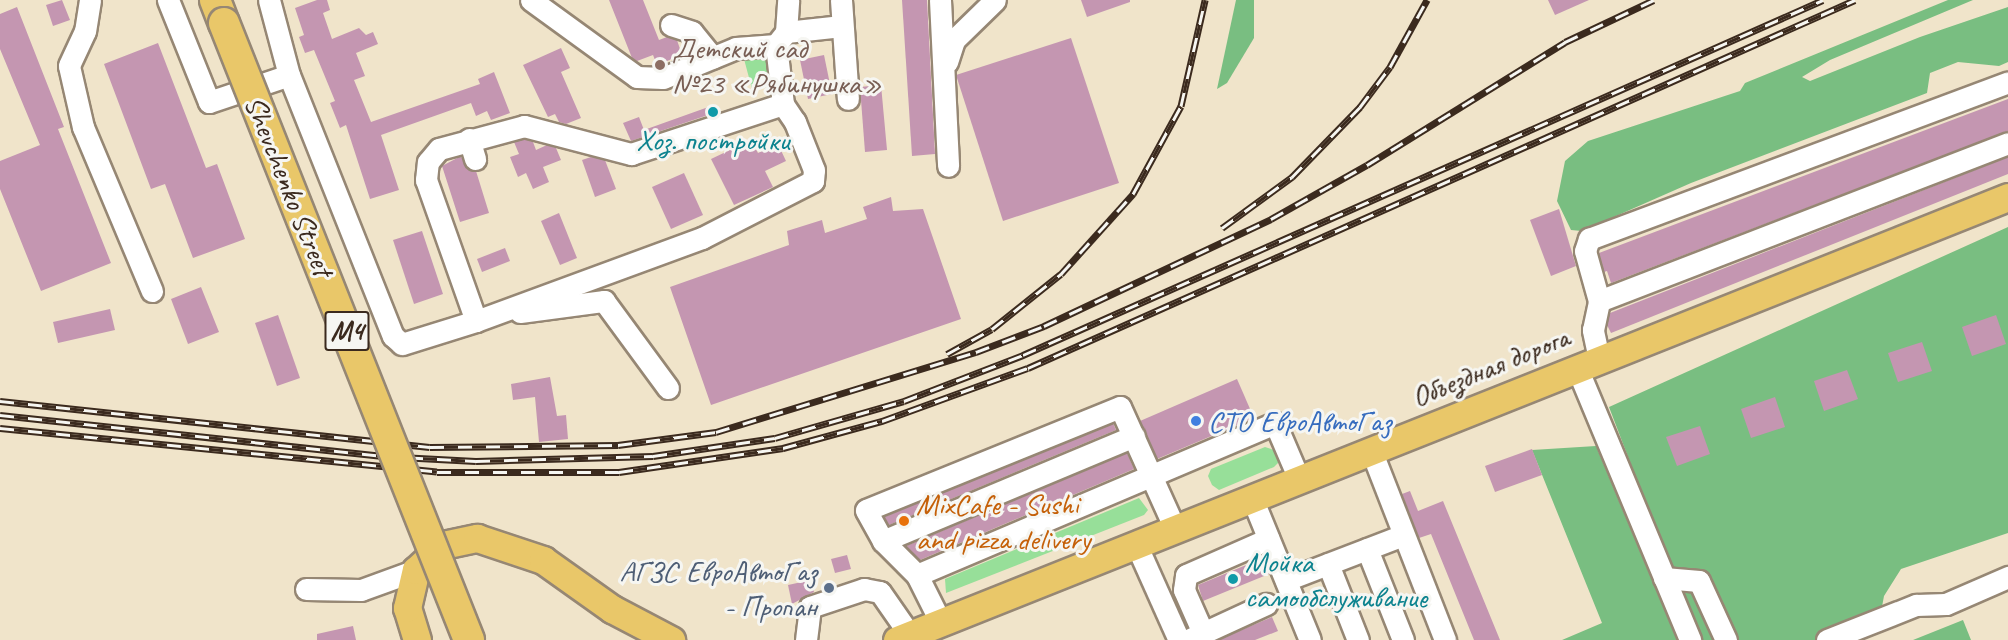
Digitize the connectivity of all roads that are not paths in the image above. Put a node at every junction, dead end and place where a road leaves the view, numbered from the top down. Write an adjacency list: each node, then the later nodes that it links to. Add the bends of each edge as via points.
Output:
1 (90, 0): 22 (street, via 85,31 69,66 83,127)
2 (168, 0): 15 (street, via 209,102)
3 (269, 0): 15 (street, Shevchenko Street)
4 (531, 0): 13 (street, via 637,77 663,78)
5 (788, 0): 12 (street)
6 (841, 0): 11 (street)
7 (940, 0): 14 (street)
8 (995, 0): 14 (street, via 954,40)
9 (220, 11): 52 (highway, Shevchenko Street / M4, bridge)
10 (671, 25): 13 (street, via 692,32)
11 (842, 26): 12 (street); 17 (street)
12 (781, 38): 13 (street, via 736,48); 18 (street)
13 (713, 58)
14 (944, 74): 20 (street)
15 (290, 75): 25 (street, Shevchenko Street, via 393,336 402,344)
16 (2008, 82): 23 (street, via 1589,239 1585,250)
17 (848, 99)
18 (783, 104): 24 (street, via 795,122 814,170 813,182 805,188 702,237); 25 (street, via 631,154 524,126 472,149 439,149 425,173)
19 (2008, 143): 23 (street)
20 (948, 165)
21 (2008, 196): 26 (main road, Объездная дорога)
22 (152, 291)
23 (1599, 301): 26 (street)
24 (498, 313): 25 (street); 27 (street, via 604,301)
25 (476, 321)
26 (1588, 363): 29 (main road, Объездная дорога); 43 (street)
27 (668, 388)
28 (1134, 436): 30 (street); 36 (street); 36 (street, via 1120,407 866,510)
29 (1371, 450): 31 (main road, Объездная дорога); 34 (street)
30 (1153, 476): 31 (street, via 1275,423); 33 (street); 41 (street)
31 (1299, 479): 32 (main road, Объездная дорога)
32 (1252, 498): 33 (main road, Объездная дорога); 35 (street)
33 (1175, 529): 37 (main road, Объездная дорога)
34 (1403, 535): 38 (street); 60 (street)
35 (1268, 539): 44 (street); 49 (street, via 1186,574 1184,590)
36 (883, 542): 41 (street)
37 (1136, 544): 48 (main road, Объездная дорога); 56 (street)
38 (1367, 549): 39 (street); 59 (street)
39 (1328, 564): 44 (street); 58 (street)
40 (416, 570): 45 (street, via 361,590); 47 (main road, via 429,554 448,542 491,541 543,560); 51 (main road, via 407,608)
41 (917, 575): 48 (street)
42 (2008, 577): 63 (street, via 1946,604 1916,605)
43 (1664, 578): 61 (street); 62 (street, via 1699,581)
44 (1286, 580): 57 (street)
45 (306, 589)
46 (1266, 604): 49 (street)
47 (612, 609): 53 (main road); 54 (main road)
48 (941, 623): 50 (main road, Объездная дорога)
49 (1195, 636)
50 (904, 638): 55 (street, via 880,592 864,589 810,607)
51 (417, 640)
52 (469, 640)
53 (628, 640)
54 (671, 640)
55 (806, 640)
56 (1179, 640)
57 (1310, 640)
58 (1358, 640)
59 (1403, 640)
60 (1445, 640)
61 (1690, 640)
62 (1726, 640)
63 (1827, 640)

